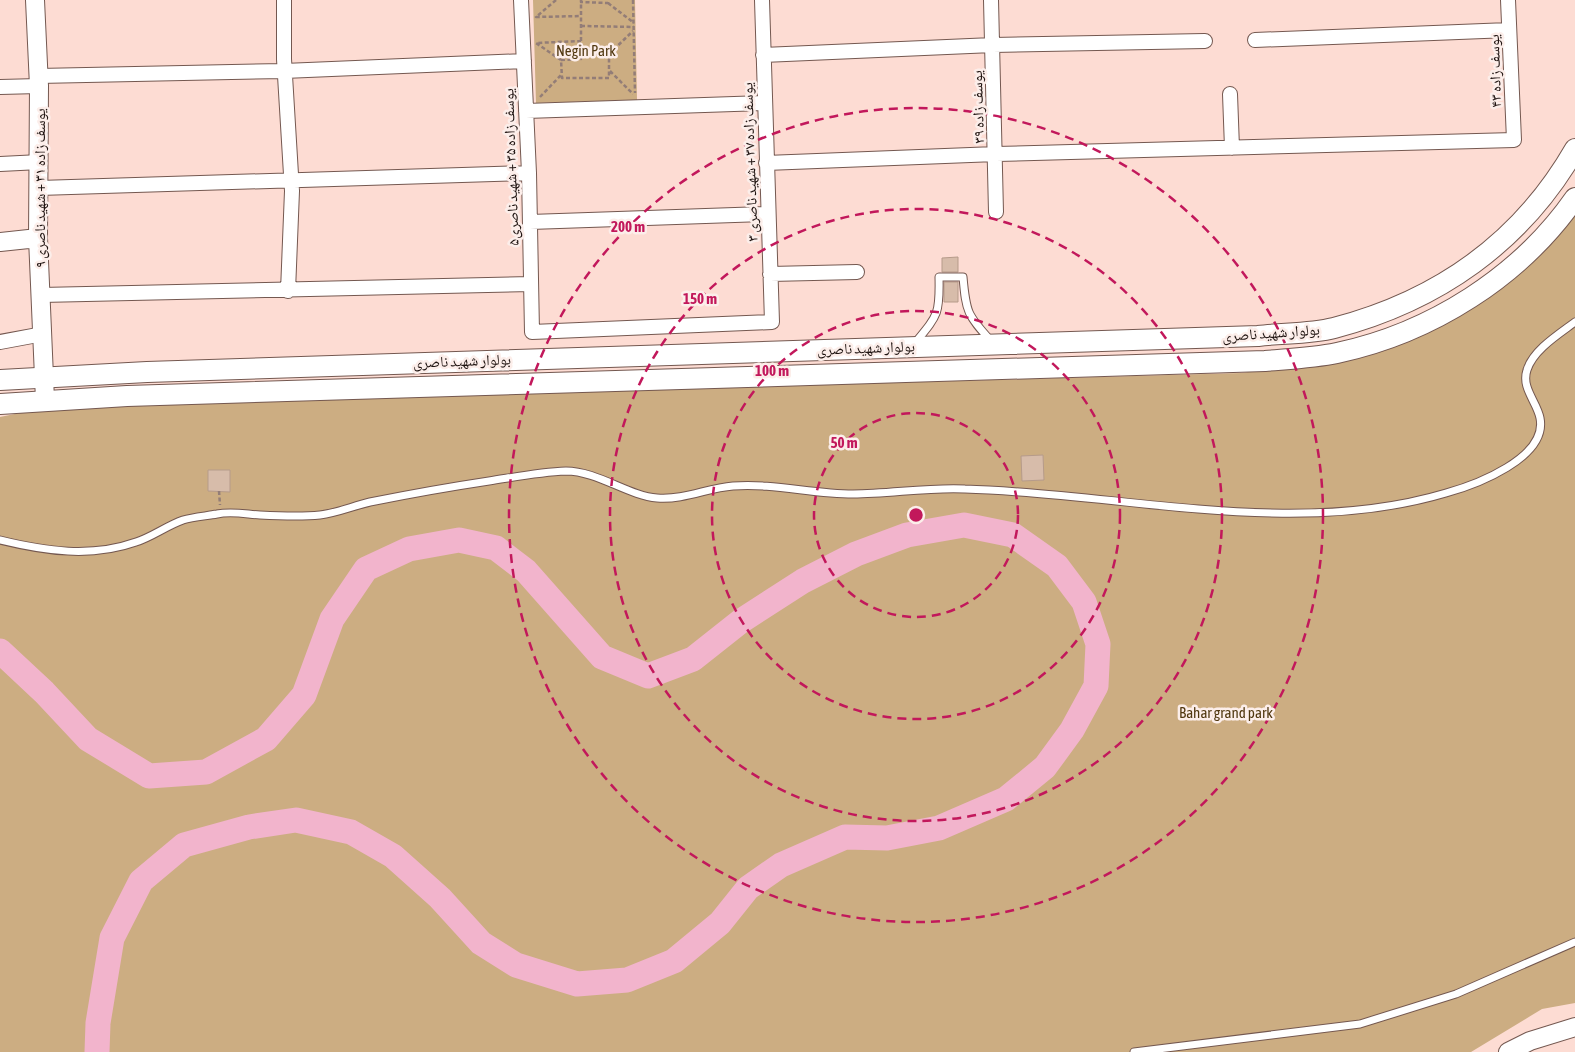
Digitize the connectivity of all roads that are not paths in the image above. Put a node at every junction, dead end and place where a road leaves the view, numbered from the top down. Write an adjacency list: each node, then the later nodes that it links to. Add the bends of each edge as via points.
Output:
1 (35, 0): 14 (street, یوسف زاده ۳۱ + شهید ناصری ۹)
2 (284, 0): 13 (street)
3 (520, 0): 12 (street, یوسف زاده ۳۵ + شهید ناصری۵)
4 (762, 0): 11 (street, یوسف زاده ۳۷ + شهید ناصری ۳)
5 (991, 0): 10 (street, یوسف زاده ۳۹)
6 (1508, 0): 7 (street, یوسف زاده ۴۳)
7 (1509, 30): 9 (street); 19 (street, یوسف زاده ۴۳, via 1514,140)
8 (1205, 40): 10 (street)
9 (1256, 40)
10 (993, 45): 11 (street); 21 (street, یوسف زاده ۳۹)
11 (763, 55): 17 (street, یوسف زاده ۳۷ + شهید ناصری ۳)
12 (524, 61): 13 (street); 18 (street, یوسف زاده ۳۵ + شهید ناصری۵)
13 (284, 65): 14 (street); 26 (street)
14 (38, 81): 15 (street); 22 (street, یوسف زاده ۳۱ + شهید ناصری ۹)
15 (0, 87)
16 (1230, 94): 19 (street)
17 (764, 103): 18 (street); 24 (street, یوسف زاده ۳۷ + شهید ناصری ۳)
18 (526, 111): 25 (street, یوسف زاده ۳۵ + شهید ناصری۵)
19 (1232, 148): 21 (street)
20 (1575, 149): 43 (main road, بولوار شهید ناصری, via 1539,203 1482,258 1415,300 1375,315 1332,328 1258,336)
21 (996, 154): 24 (street); 29 (street, یوسف زاده ۳۹)
22 (40, 162): 23 (street); 27 (street, یوسف زاده ۳۱ + شهید ناصری ۹)
23 (0, 164)
24 (766, 164): 30 (street, یوسف زاده ۳۷ + شهید ناصری ۳)
25 (529, 173): 26 (street); 31 (street, یوسف زاده ۳۵ + شهید ناصری۵)
26 (292, 180): 27 (street); 37 (street)
27 (39, 188): 32 (street, یوسف زاده ۳۱ + شهید ناصری ۹)
28 (1575, 198): 47 (main road, بولوار شهید ناصری, via 1559,221 1530,250 1466,302 1387,339 1336,353 1265,361)
29 (996, 212)
30 (767, 214): 31 (street); 35 (street, یوسف زاده ۳۷ + شهید ناصری ۳)
31 (530, 222): 36 (street, یوسف زاده ۳۵ + شهید ناصری۵)
32 (38, 238): 33 (street); 38 (street, یوسف زاده ۳۱ + شهید ناصری ۹)
33 (0, 242)
34 (857, 272): 35 (street)
35 (770, 274): 40 (street, یوسف زاده ۳۷ + شهید ناصری ۳, via 772,322)
36 (530, 284): 37 (street); 40 (street, یوسف زاده ۳۵ + شهید ناصری۵)
37 (288, 291): 38 (street)
38 (41, 295): 41 (street, یوسف زاده ۳۱ + شهید ناصری ۹)
39 (1575, 322): 51 (lane, via 1528,365 1525,374 1527,386 1541,425 1535,442 1513,465 1488,478 1408,503 1312,514 1166,506 970,489 852,494 809,492 780,485 728,486 688,497 652,498 613,482 572,471 468,485 366,503 325,514 289,517 220,513 183,520 134,543 81,554)
40 (532, 332)
41 (43, 334): 42 (street); 46 (street, یوسف زاده ۳۱ + شهید ناصری ۹)
42 (0, 342)
43 (994, 344): 44 (main road, بولوار شهید ناصری); 44 (lane, via 966,309 963,277 939,277 940,307 932,323)
44 (911, 346): 45 (main road, بولوار شهید ناصری)
45 (744, 352): 46 (main road, بولوار شهید ناصری); 47 (main road)
46 (44, 376): 48 (main road, بولوار شهید ناصری); 49 (street, یوسف زاده ۳۱ + شهید ناصری ۹)
47 (745, 378): 49 (main road, بولوار شهید ناصری)
48 (0, 380)
49 (45, 400): 50 (main road, بولوار شهید ناصری)
50 (0, 404)
51 (0, 540)
52 (1575, 942): 54 (lane, via 1456,994 1360,1024)
53 (1575, 1027): 55 (street, via 1530,1041)
54 (1134, 1052)
55 (1508, 1052)

